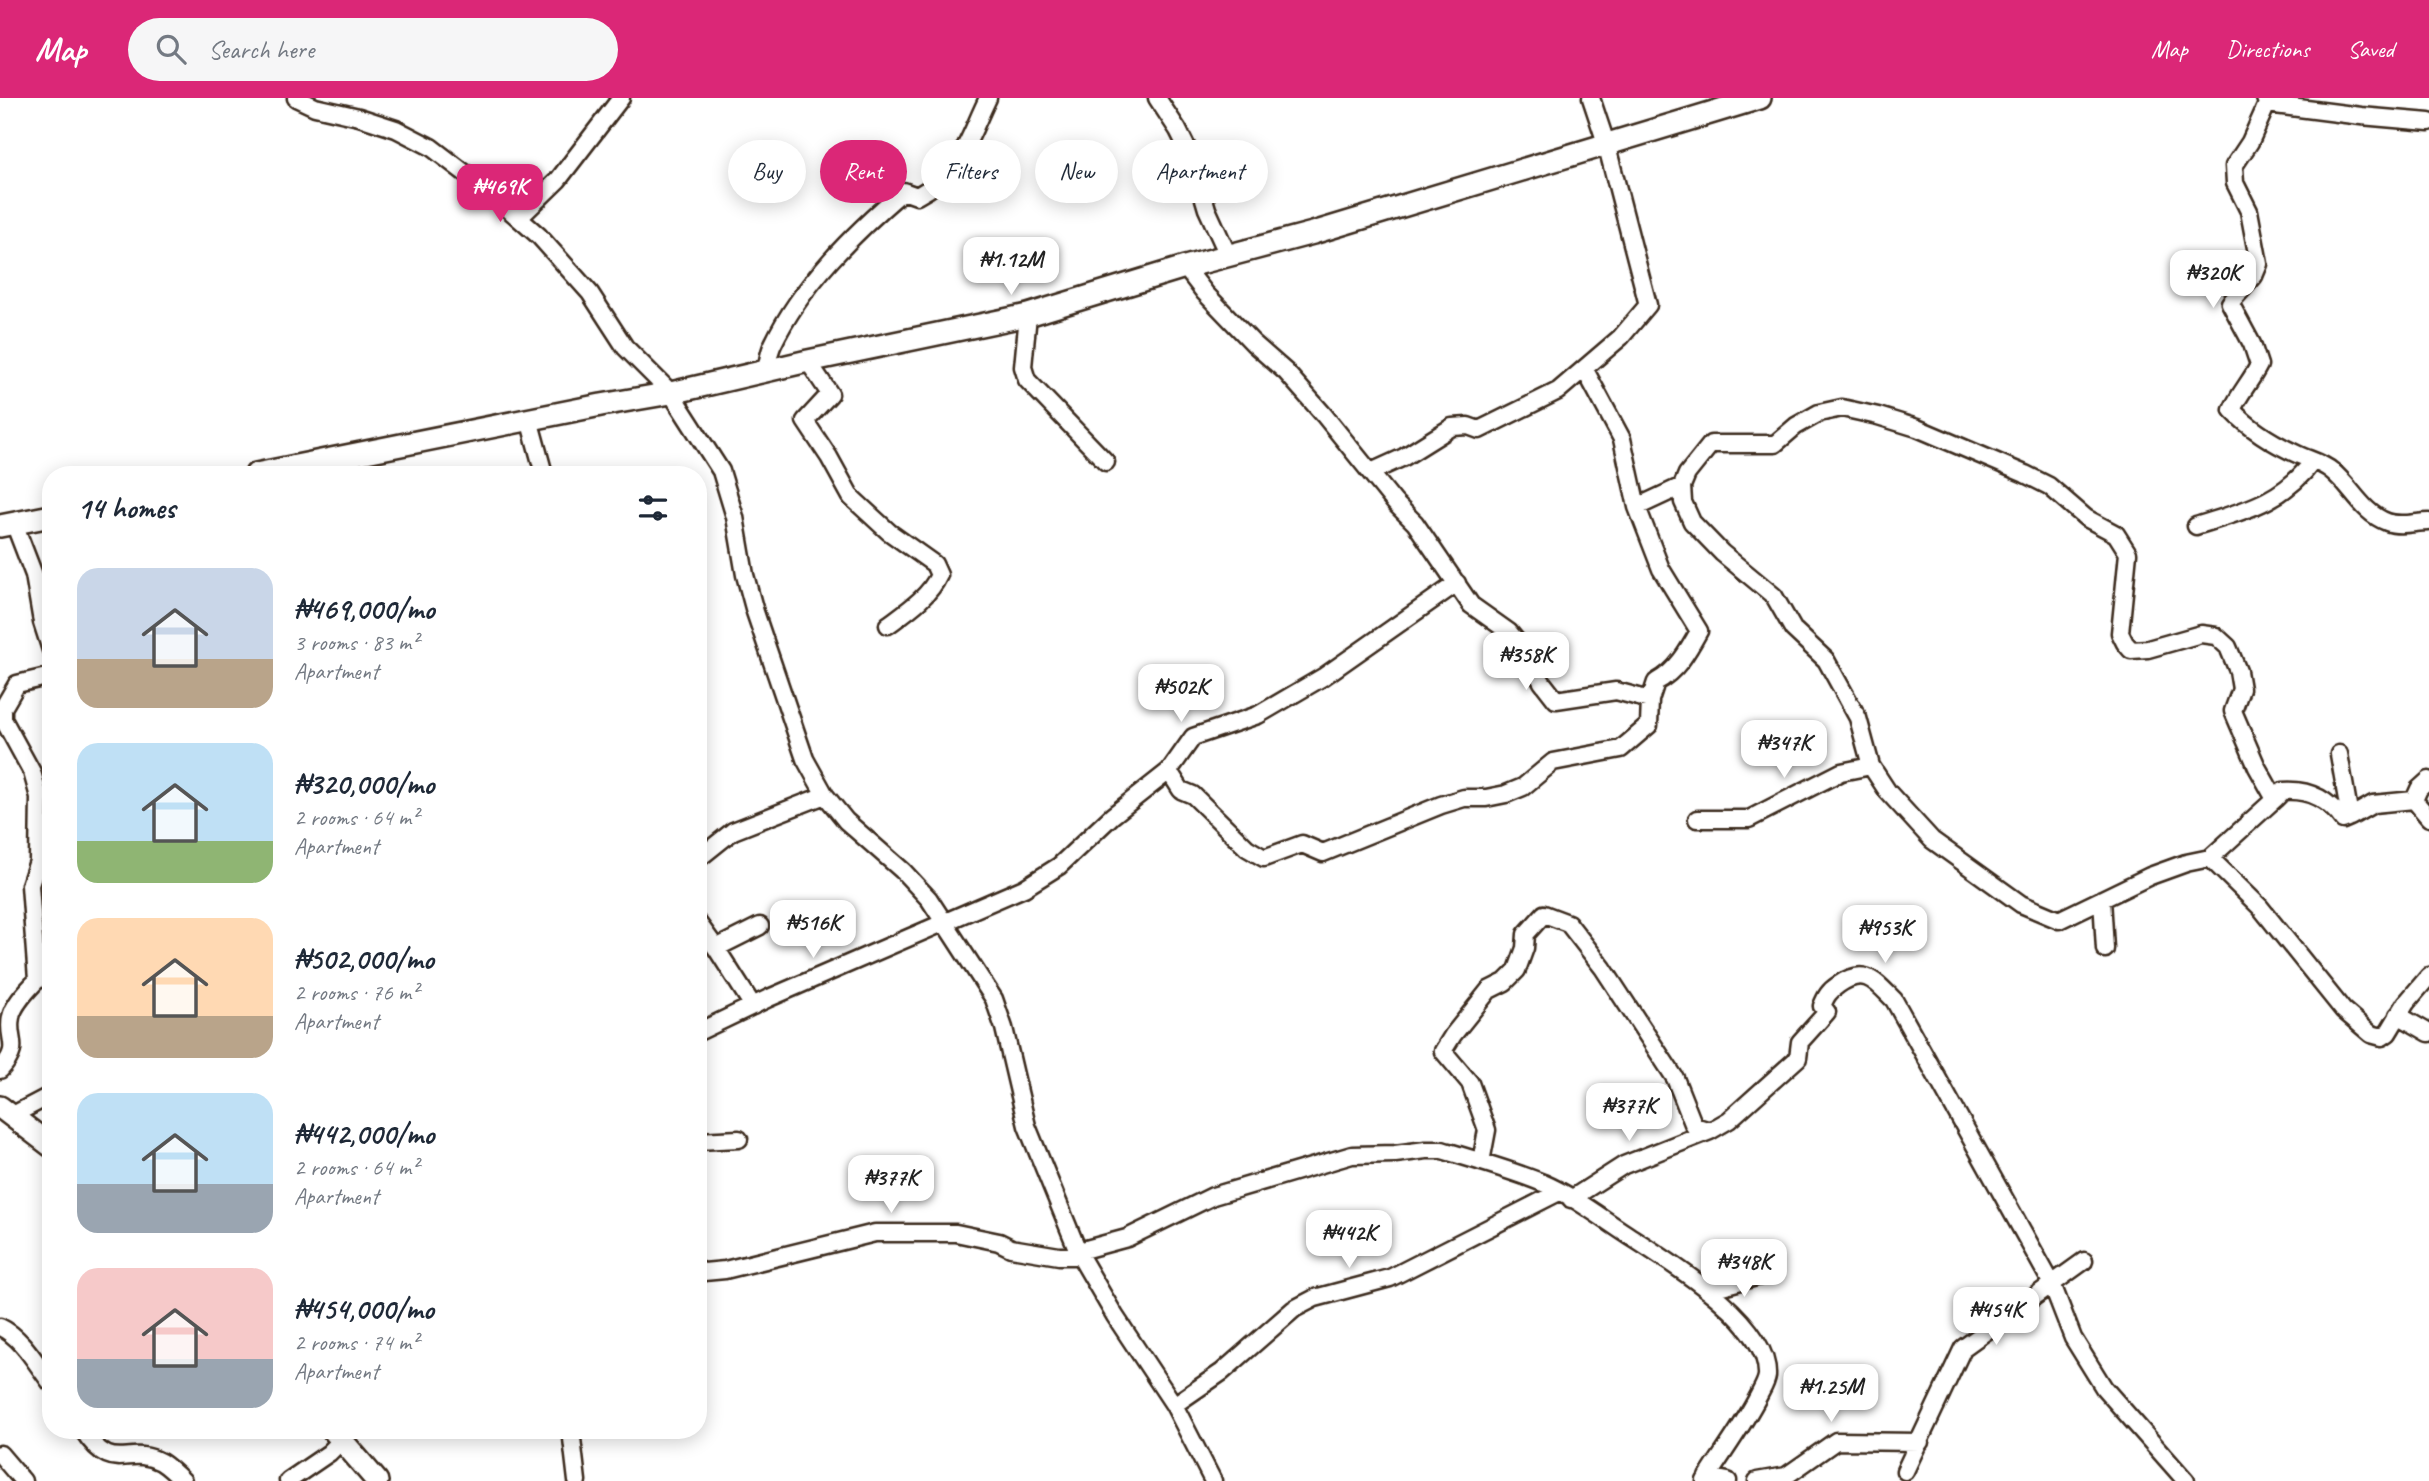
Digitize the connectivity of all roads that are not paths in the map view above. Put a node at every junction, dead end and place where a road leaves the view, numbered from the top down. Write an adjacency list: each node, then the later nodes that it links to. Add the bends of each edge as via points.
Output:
1 (296, 98): 10 (street, via 396,129 431,147)
2 (621, 98): 10 (street, via 558,180)
3 (988, 98): 15 (street, via 954,168 917,196 903,191 866,223 803,294 772,345)
4 (1157, 98): 11 (street, via 1192,158 1207,209)
5 (1591, 98): 9 (street)
6 (1760, 98): 9 (main road)
7 (2266, 101): 8 (street); 19 (street, via 2250,142 2234,166 2259,264 2230,303 2259,365 2232,410 2257,432)
8 (2429, 122)
9 (1606, 143): 11 (main road); 16 (street, via 1648,305 1621,338)
10 (520, 217): 17 (street, via 590,293 625,347)
11 (1228, 255): 12 (main road)
12 (1185, 267): 13 (main road); 23 (street, via 1253,343 1286,372)
13 (1028, 315): 14 (main road); 20 (street, via 1023,368 1027,380)
14 (808, 361): 15 (main road); 34 (street, via 830,394 805,421 851,497 934,565 939,575 934,587)
15 (766, 370): 17 (main road)
16 (1585, 370): 23 (street, via 1558,391 1479,430 1452,427); 25 (street, via 1622,439)
17 (671, 393): 18 (main road); 41 (street, via 721,471 755,612 805,759)
18 (528, 419): 21 (main road); 22 (street)
19 (2313, 461): 27 (street, via 2334,472 2384,521 2398,525); 29 (street, via 2285,492)
20 (1106, 462)
21 (296, 466)
22 (542, 466)
23 (1371, 472): 32 (street, via 1415,523)
24 (1682, 486): 25 (street); 38 (street, via 1692,522 1722,554 1774,596 1793,629 1826,660 1858,718); 42 (street, via 1711,444 1775,444 1819,413 1842,408 1917,428 2049,486 2086,518 2116,534 2128,553 2120,633 2124,643 2132,650 2148,649 2201,634 2216,636 2228,647 2241,689 2233,710)
25 (1636, 507): 36 (street, via 1661,569 1699,631 1670,675 1656,682)
26 (42, 518): 28 (main road)
27 (2429, 522)
28 (7, 525): 31 (street)
29 (2196, 526)
30 (42, 573): 31 (street)
31 (34, 575): 33 (street)
32 (1457, 583): 36 (street, via 1471,605 1509,632 1528,654 1556,700 1616,691); 39 (street, via 1323,677 1258,715 1194,737)
33 (42, 622)
34 (888, 625)
35 (42, 678): 47 (street, via 17,684 3,708 3,719 32,772)
36 (1650, 700): 39 (street, via 1649,725 1621,749 1553,762 1523,787 1506,794 1441,805 1323,853 1302,844 1264,858 1181,790)
37 (2339, 754): 44 (street)
38 (1871, 766): 46 (street, via 1841,772 1749,819); 51 (street, via 1932,840 2021,904 2059,920)
39 (1169, 771): 52 (street, via 1059,866 1024,888)
40 (2429, 780): 43 (street)
41 (825, 794): 49 (street, via 733,831); 52 (street, via 846,821 912,880)
42 (2275, 799): 44 (street, via 2283,791 2307,792 2333,807 2343,820); 50 (street)
43 (2414, 800): 44 (street, via 2373,804); 45 (street)
44 (2350, 817)
45 (2429, 818)
46 (1697, 819)
47 (42, 820)
48 (42, 851): 62 (street, via 30,885 37,980 11,1017 12,1051)
49 (707, 852)
50 (2210, 858): 51 (street, via 2150,876); 59 (street, via 2260,907 2331,996 2365,1029 2382,1037)
51 (2102, 899): 56 (street)
52 (944, 923): 58 (street); 71 (street, via 994,999 1027,1126)
53 (760, 926): 55 (street)
54 (707, 936): 55 (street)
55 (716, 948): 58 (street)
56 (2105, 949)
57 (2429, 976): 59 (street)
58 (753, 1006): 60 (street)
59 (2398, 1015): 61 (street)
60 (707, 1028)
61 (2429, 1033)
62 (0, 1070)
63 (42, 1098): 64 (street)
64 (6, 1111): 66 (main road)
65 (1710, 1131): 69 (street, via 1694,1126 1675,1078 1603,968 1568,923 1544,914 1526,934 1517,970 1489,990 1443,1051 1470,1083 1487,1130); 70 (street, via 1624,1165); 75 (street, via 1730,1120 1798,1058 1800,1042 1827,1012 1822,1006 1827,993 1858,974 1873,979 1894,999)
66 (42, 1139)
67 (739, 1139): 68 (street)
68 (707, 1141)
69 (1481, 1162): 70 (street); 71 (street, via 1442,1150 1352,1155 1213,1196 1127,1238)
70 (1565, 1195): 76 (street); 79 (street, via 1390,1278 1315,1298 1293,1309 1222,1372)
71 (1080, 1253): 73 (street, via 1059,1256 956,1233 875,1233); 79 (street)
72 (2084, 1261): 75 (street)
73 (707, 1272)
74 (1771, 1273): 76 (street)
75 (2052, 1284): 84 (street, via 1963,1348); 97 (street, via 2073,1338 2104,1388)
76 (1707, 1290): 88 (street, via 1752,1335 1766,1360 1767,1379 1744,1424)
77 (0, 1327): 78 (street)
78 (42, 1372)
79 (1174, 1405): 94 (street)
80 (90, 1439): 90 (street, via 103,1454 147,1457 163,1463)
81 (335, 1439): 91 (street, via 329,1453)
82 (340, 1439): 92 (main road)
83 (572, 1439): 93 (street)
84 (1920, 1442): 86 (street); 87 (street, via 1836,1441)
85 (0, 1454): 89 (street)
86 (1905, 1471)
87 (1786, 1478): 96 (street)
88 (1706, 1479): 95 (street)
89 (23, 1481)
90 (183, 1481)
91 (288, 1481)
92 (377, 1481)
93 (577, 1481)
94 (1213, 1481)
95 (1728, 1481)
96 (1757, 1481)
97 (2186, 1481)

